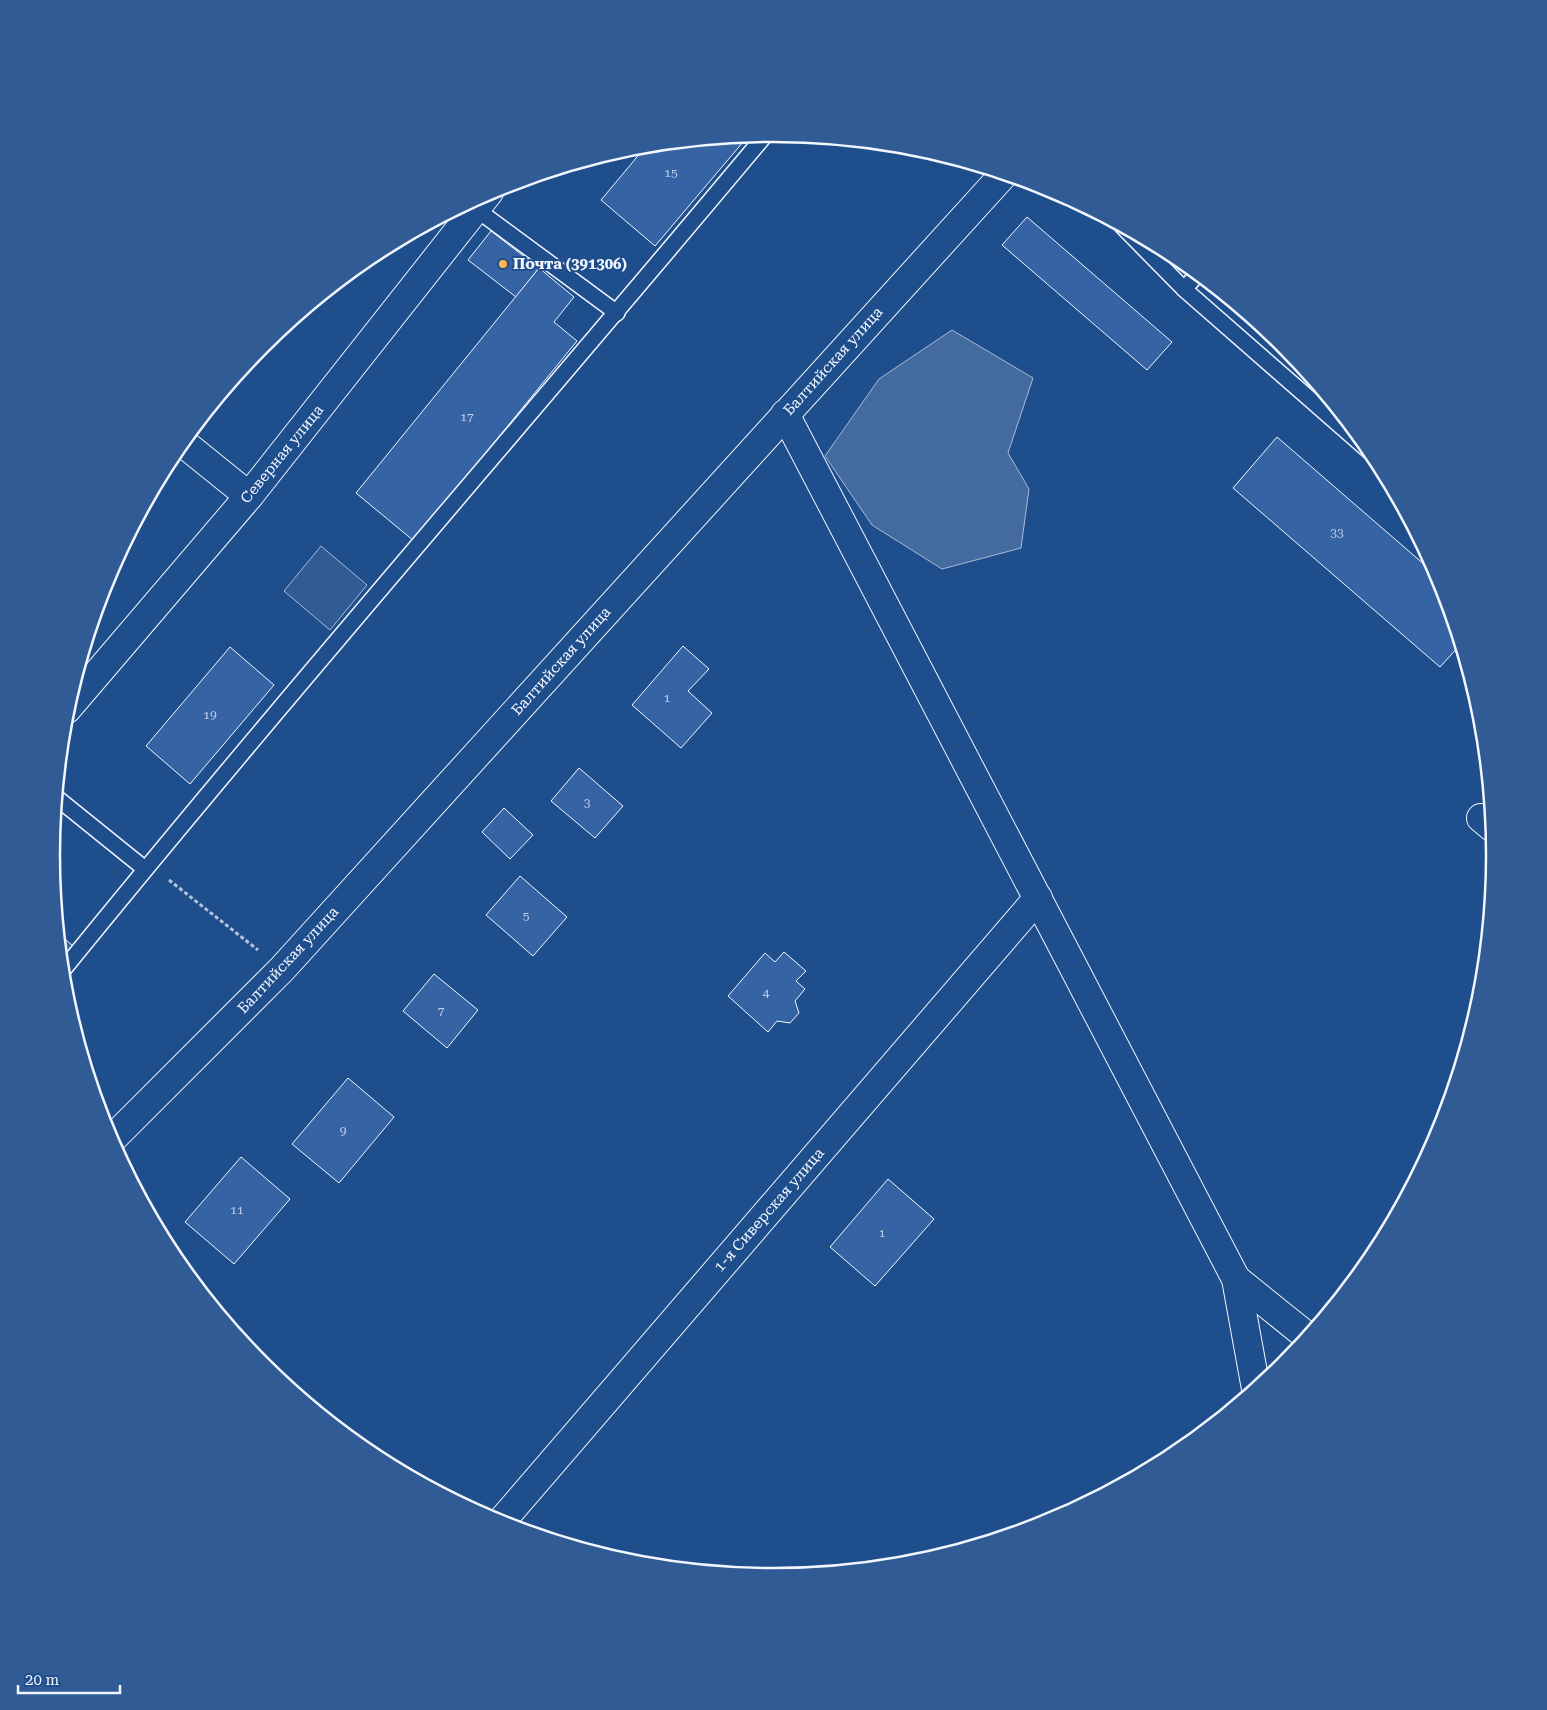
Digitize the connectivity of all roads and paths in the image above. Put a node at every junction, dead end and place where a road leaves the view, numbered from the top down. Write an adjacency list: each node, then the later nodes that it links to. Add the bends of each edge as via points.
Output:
1 (759, 142): 8 (lane)
2 (1000, 178): 9 (street, Балтийская улица)
3 (485, 203): 8 (lane)
4 (477, 206): 12 (street, Северная улица)
5 (1137, 241): 7 (lane)
6 (1194, 279): 7 (lane)
7 (1184, 290): 10 (lane)
8 (617, 313): 15 (lane)
9 (785, 414): 16 (street); 18 (street, Балтийская улица)
10 (1349, 433)
11 (188, 447): 12 (street)
12 (248, 496): 13 (street, Северная улица)
13 (78, 696)
14 (63, 802): 15 (lane)
15 (147, 866): 17 (lane); 18 (path)
16 (1038, 898): 20 (street); 23 (street, 1-я Сиверская улица)
17 (68, 962)
18 (282, 969): 19 (street, Балтийская улица)
19 (117, 1134)
20 (1236, 1279): 21 (street); 22 (street)
21 (1303, 1333)
22 (1255, 1381)
23 (506, 1516)

